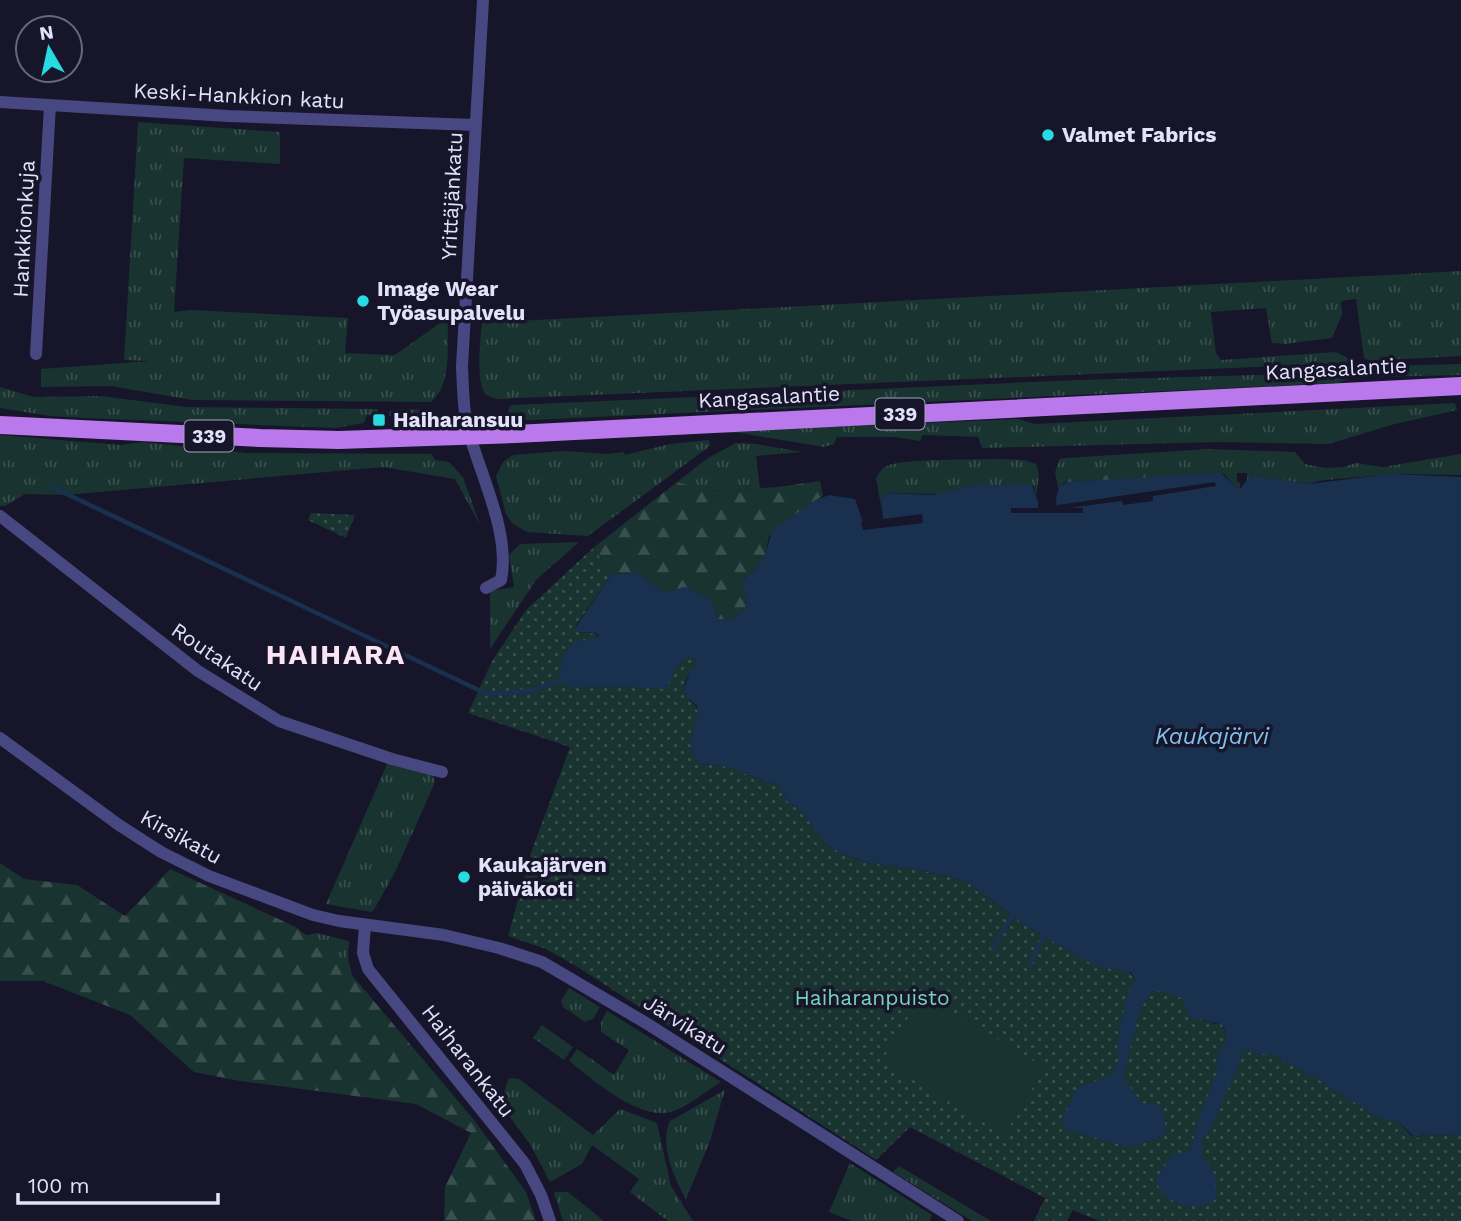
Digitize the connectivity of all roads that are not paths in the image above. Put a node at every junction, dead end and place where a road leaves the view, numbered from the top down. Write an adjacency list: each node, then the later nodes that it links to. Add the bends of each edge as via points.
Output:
1 (483, 0): 4 (street, Yrittäjänkatu)
2 (0, 102): 3 (street, Keski-Hankkion katu)
3 (50, 105): 4 (street, Keski-Hankkion katu); 5 (street, Hankkionkuja)
4 (475, 125): 10 (street, Yrittäjänkatu, via 462,366)
5 (36, 354)
6 (1461, 386): 10 (main road, Kangasalantie / 339)
7 (0, 415): 9 (main road, Kangasalantie / 339)
8 (0, 425): 9 (main road, Kangasalantie / 339)
9 (80, 428): 10 (main road, Kangasalantie / 339, via 304,440)
10 (470, 436): 12 (street, via 501,551 501,580)
11 (0, 516): 14 (street, Routakatu, via 198,671 279,721)
12 (486, 588)
13 (0, 738): 15 (street, Kirsikatu, via 161,852 209,876 313,915)
14 (442, 772)
15 (365, 925): 16 (street, Haiharankatu, via 363,953 368,969 524,1164); 17 (street, Järvikatu, via 444,935 542,962)
16 (550, 1221)
17 (958, 1221)

